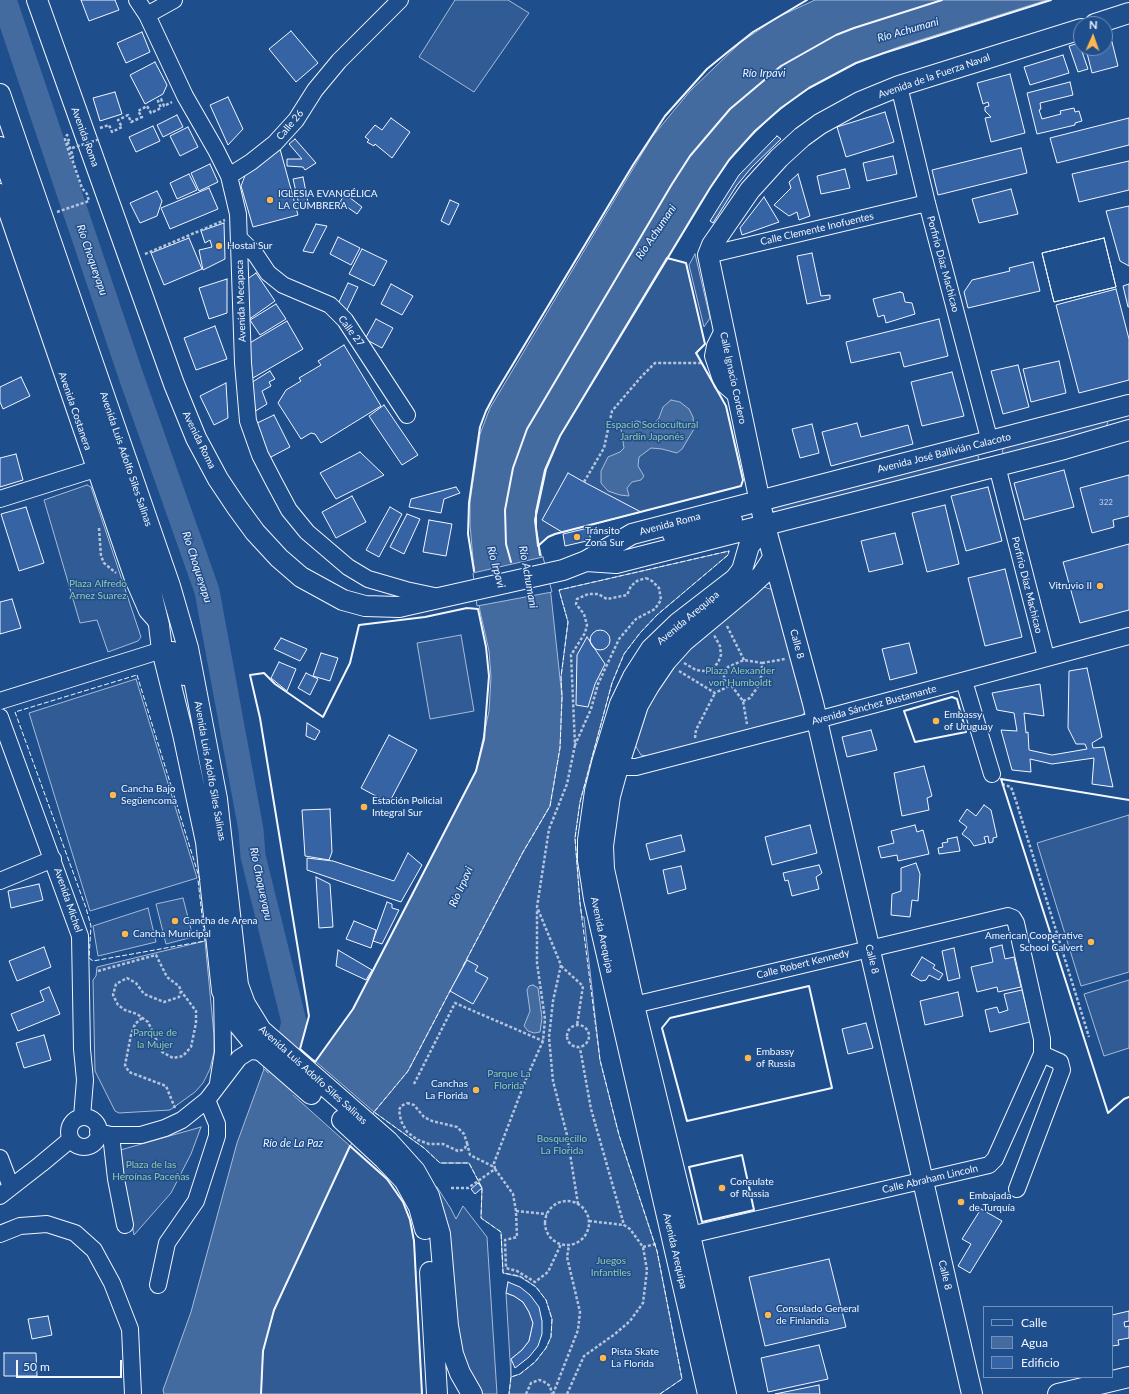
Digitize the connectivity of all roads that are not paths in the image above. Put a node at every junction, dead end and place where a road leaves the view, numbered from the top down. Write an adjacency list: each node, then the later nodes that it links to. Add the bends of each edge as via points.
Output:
1 (37, 0): 32 (main road, Avenida Roma, via 174,384 196,438 218,479 255,532 279,558 301,577 343,600)
2 (137, 0): 6 (street, Avenida Mecapaca)
3 (174, 0): 6 (street)
4 (400, 0): 12 (street, Calle 26, via 339,61 296,120 275,143)
5 (1129, 13): 7 (main road)
6 (147, 15): 12 (street, Avenida Mecapaca, via 185,96)
7 (1113, 18)
8 (1073, 31): 9 (main road, Avenida de la Fuerza Naval)
9 (899, 86): 14 (street, Porfirio Díaz Machicao); 16 (main road, Avenida de la Fuerza Naval, via 839,112 802,137 750,190 712,245)
10 (0, 94): 43 (main road, Avenida Luis Adolfo Siles Salinas, via 170,586 188,648)
11 (0, 148): 33 (main road, Avenida Luis Adolfo Siles Salinas, via 147,575)
12 (229, 176): 15 (street, Avenida Mecapaca, via 238,214)
13 (0, 192): 24 (street, Avenida Costanera)
14 (927, 203): 16 (street, Calle Clemente Inofuentes); 22 (street, Porfirio Díaz Machicao)
15 (239, 238): 20 (street, Calle 27, via 256,255 268,273 284,285 330,305 345,320); 30 (street, Avenida Mecapaca, via 244,391 248,421 260,455 289,510 307,532 348,567)
16 (708, 255): 17 (main road, Calle Ignacio Cordero)
17 (723, 330): 18 (main road, Calle Ignacio Cordero); 18 (street, via 713,356 722,383)
18 (738, 397): 26 (main road, Calle Ignacio Cordero)
19 (1129, 405): 22 (main road, Avenida José Ballivián Calacoto)
20 (407, 415)
21 (1129, 430): 23 (main road)
22 (990, 442): 23 (main road); 26 (main road, Avenida José Ballivián Calacoto)
23 (997, 466): 27 (main road, via 838,505); 36 (street, Porfirio Díaz Machicao)
24 (95, 469): 25 (street); 33 (street, Avenida Costanera, via 133,579 147,612)
25 (0, 499)
26 (759, 501): 27 (main road, Calle Ignacio Cordero); 29 (main road, Avenida Roma, via 632,534)
27 (765, 526): 28 (main road, Calle 8); 29 (main road, Avenida Roma, via 616,563); 41 (main road, Avenida Arequipa, via 749,546 742,570 735,579 678,623 651,649 620,704)
28 (773, 558): 40 (main road, Calle 8); 41 (main road, Avenida Arequipa, via 762,575 684,641 666,661 638,705)
29 (586, 561): 31 (main road, Avenida Roma, via 563,570)
30 (368, 579): 31 (street, Avenida Mecapaca); 32 (street, via 374,595 371,602)
31 (443, 597): 32 (main road, Avenida Roma, via 399,607)
32 (365, 606)
33 (159, 625): 35 (main road, Avenida Luis Adolfo Siles Salinas)
34 (1129, 636): 36 (street, Avenida Sánchez Bustamante)
35 (162, 650): 38 (street); 43 (street, via 173,650 179,655 211,800); 48 (main road, Avenida Luis Adolfo Siles Salinas, via 206,842)
36 (1046, 657): 37 (street, Avenida Sánchez Bustamante)
37 (964, 681): 40 (street, Avenida Sánchez Bustamante); 42 (street)
38 (0, 701)
39 (0, 717): 44 (street, Avenida Michel)
40 (817, 720): 41 (street, Avenida Sánchez Bustamante, via 636,767); 47 (main road, Calle 8)
41 (610, 765): 49 (main road, Avenida Arequipa, via 604,869)
42 (992, 774)
43 (219, 820): 50 (main road, Avenida Luis Adolfo Siles Salinas, via 238,985)
44 (53, 859): 45 (street); 54 (street, Avenida Michel, via 80,936 85,1080)
45 (0, 881)
46 (1016, 923): 47 (street, Calle Robert Kennedy, via 1008,916); 51 (street, Calle Abraham Lincoln, via 1042,1039)
47 (869, 948): 49 (street, Calle Robert Kennedy); 59 (main road, Calle 8)
48 (222, 991): 50 (main road, Avenida Luis Adolfo Siles Salinas, via 238,1024); 52 (street, via 223,1052)
49 (626, 1007): 64 (main road, Avenida Arequipa)
50 (260, 1042): 52 (street, via 239,1058); 55 (main road, Avenida Luis Adolfo Siles Salinas)
51 (1042, 1054): 59 (street, Calle Abraham Lincoln, via 995,1159 989,1165); 60 (street, via 1060,1062 1062,1070)
52 (217, 1086): 53 (street)
53 (207, 1100): 56 (street, via 182,1120 165,1128 141,1135); 65 (street, via 217,1124 218,1136 196,1201 167,1243)
54 (82, 1117): 56 (street, via 96,1123); 57 (street, via 71,1125)
55 (362, 1128): 68 (main road, Avenida Luis Adolfo Siles Salinas, via 404,1180 419,1207 423,1221 429,1249); 69 (main road, Avenida Luis Adolfo Siles Salinas, via 406,1159 429,1196 440,1234 453,1354)
56 (104, 1134): 57 (street, via 87,1146 78,1145); 62 (street)
57 (71, 1139): 61 (street)
58 (0, 1158): 61 (street)
59 (924, 1180): 64 (street, Calle Abraham Lincoln); 72 (main road, Calle 8)
60 (1017, 1189)
61 (5, 1192)
62 (125, 1225)
63 (0, 1234): 67 (street, via 20,1226 47,1224 75,1232 94,1250 112,1283 130,1329)
64 (682, 1238): 70 (main road, Avenida Arequipa); 71 (main road, Avenida Arequipa)
65 (158, 1285)
66 (1129, 1377): 73 (main road)
67 (134, 1394)
68 (437, 1394)
69 (472, 1394)
70 (708, 1394)
71 (726, 1394)
72 (972, 1394)
73 (1058, 1394)

